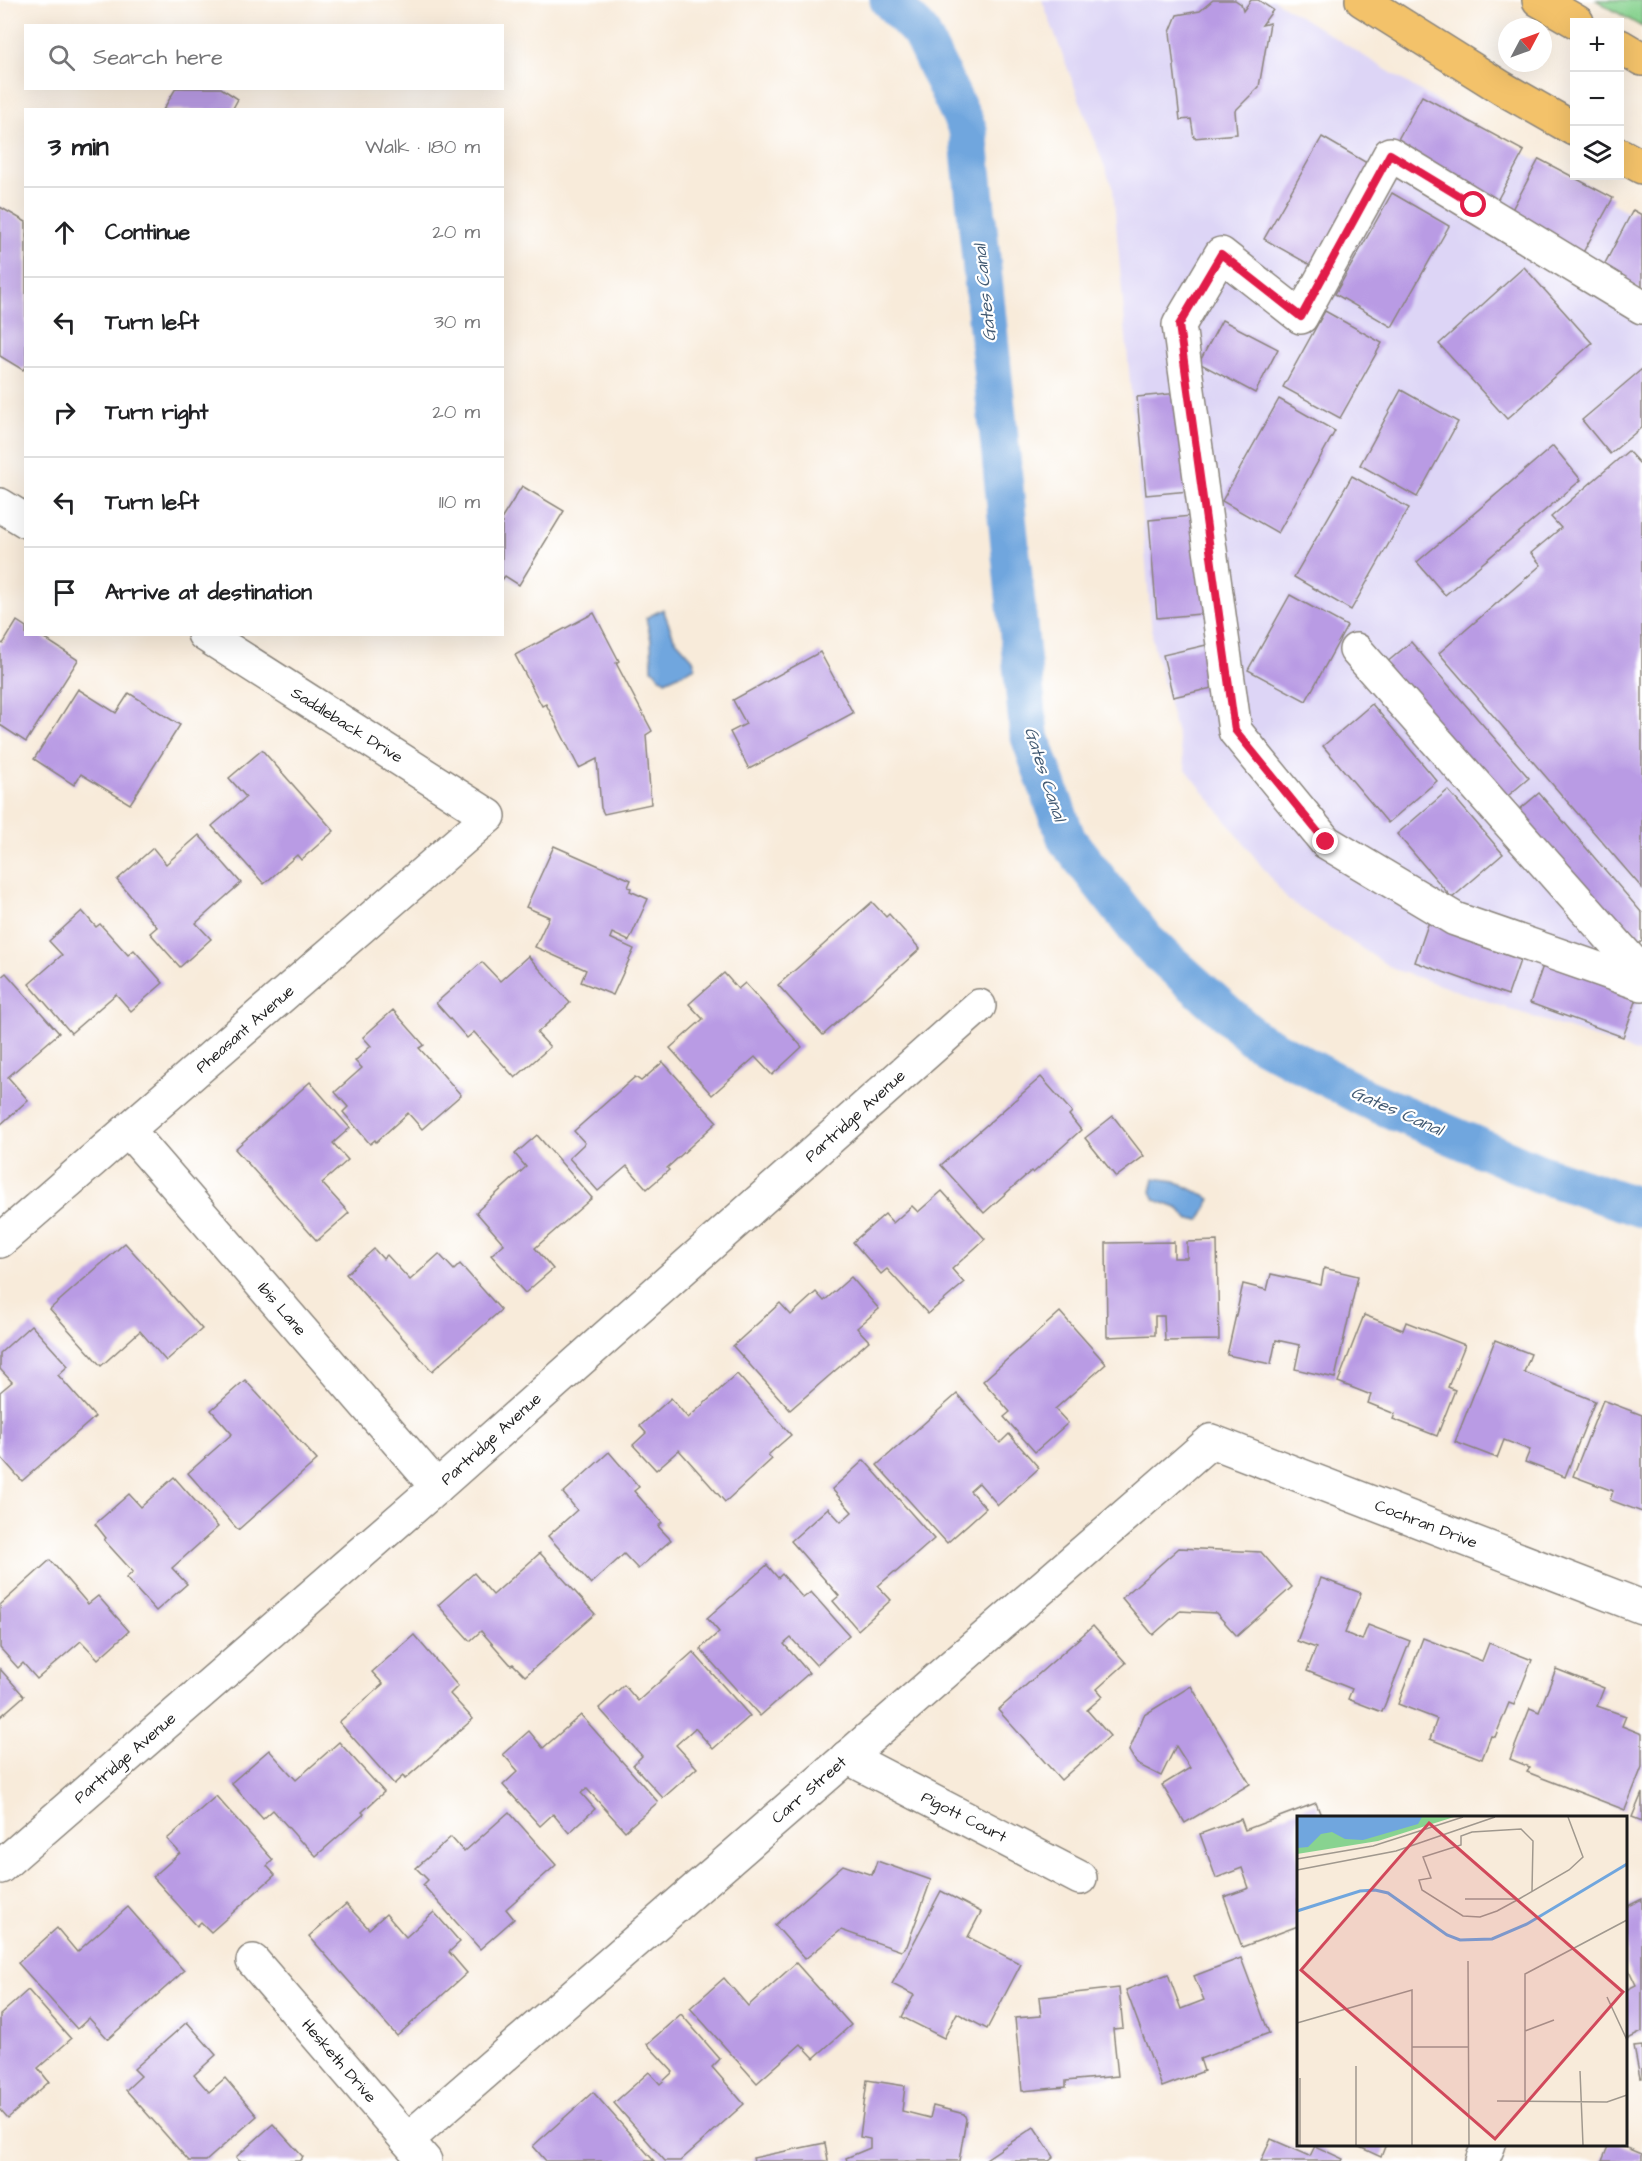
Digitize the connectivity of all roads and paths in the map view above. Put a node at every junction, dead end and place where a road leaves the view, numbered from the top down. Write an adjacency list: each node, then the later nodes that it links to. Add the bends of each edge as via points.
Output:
1 (1362, 0): 6 (main road)
2 (1539, 0): 3 (main road)
3 (1570, 18)
4 (1624, 48): 5 (main road)
5 (1642, 59)
6 (1570, 126)
7 (1624, 156): 8 (main road)
8 (1642, 167)
9 (1642, 307): 16 (street, via 1390,154 1301,317 1221,254 1179,325 1235,730 1326,842 1455,919)
10 (0, 505): 11 (street)
11 (24, 520)
12 (207, 636): 14 (street, Saddleback Drive)
13 (1356, 650): 15 (street)
14 (489, 816): 18 (street, Pheasant Avenue)
15 (1642, 973)
16 (1642, 984)
17 (979, 1006): 21 (street, Partridge Avenue)
18 (128, 1130): 19 (street, Pheasant Avenue); 21 (street, Ibis Lane)
19 (0, 1241)
20 (1210, 1441): 22 (street, Cochran Drive); 23 (street, Carr Street)
21 (437, 1487): 24 (street, Partridge Avenue)
22 (1642, 1607)
23 (847, 1757): 25 (street, Pigott Court); 28 (street, Carr Street)
24 (0, 1867)
25 (1080, 1878)
26 (253, 1961): 28 (street, Hesketh Drive)
27 (1489, 2146): 29 (street)
28 (416, 2151)
29 (1482, 2161)

